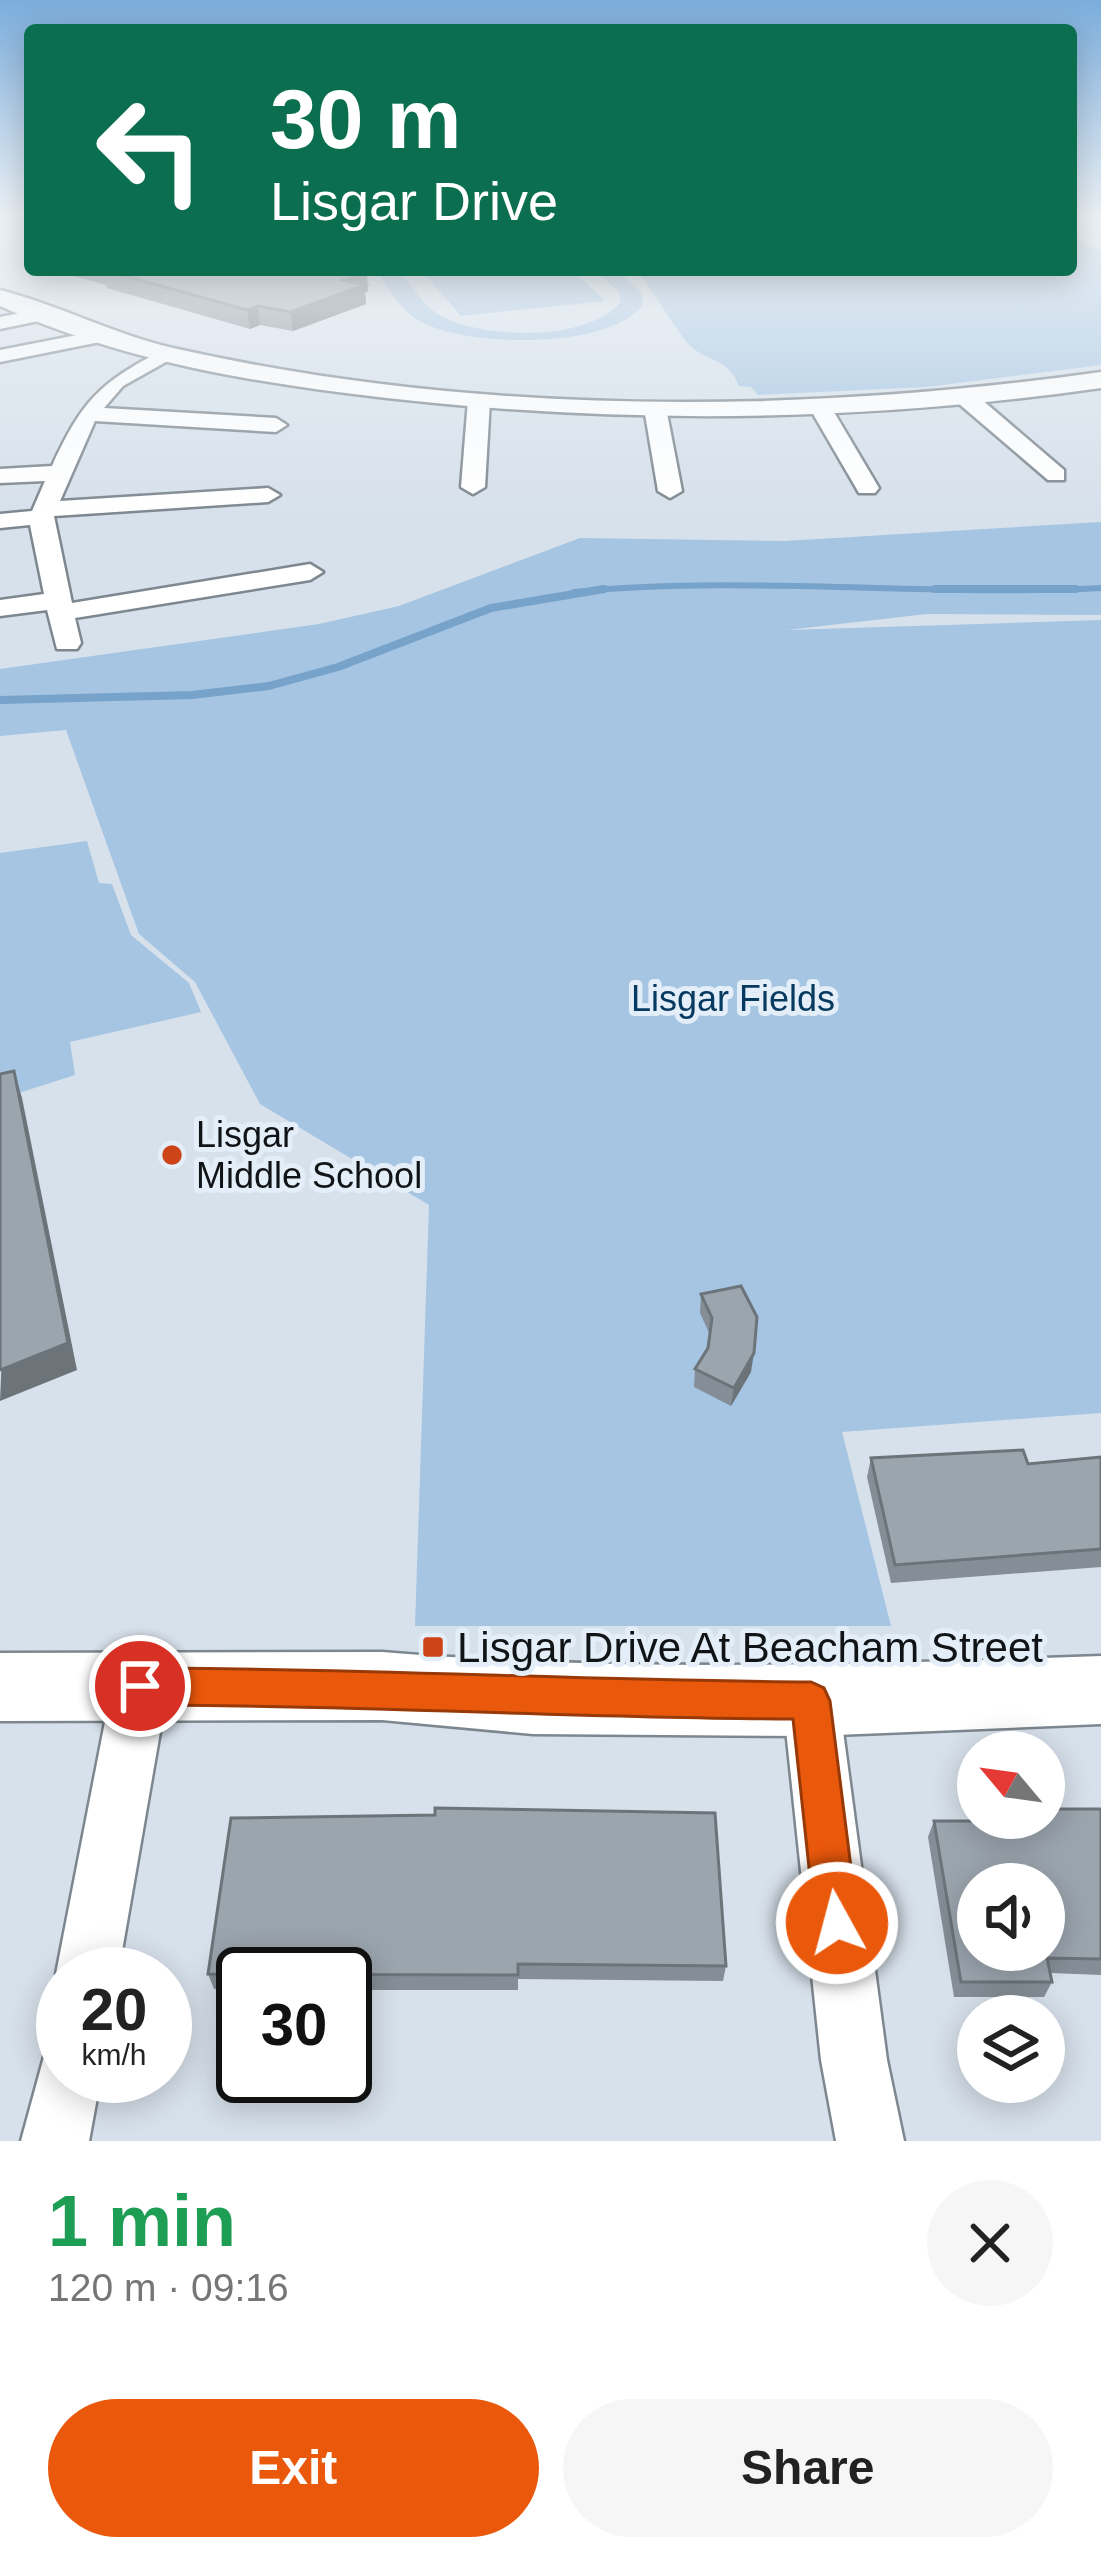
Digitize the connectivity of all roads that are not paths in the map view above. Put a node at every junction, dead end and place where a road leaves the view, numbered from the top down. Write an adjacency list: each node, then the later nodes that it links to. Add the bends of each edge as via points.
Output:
1 (36, 316): 3 (street)
2 (44, 316): 4 (street)
3 (0, 323)
4 (103, 336): 5 (street); 6 (street)
5 (170, 354): 9 (street); 12 (street, via 128,373)
6 (0, 356)
7 (1099, 382): 8 (street)
8 (966, 398): 10 (street); 15 (street)
9 (479, 400): 11 (street); 17 (street)
10 (820, 407): 11 (street); 18 (street)
11 (656, 408): 19 (street)
12 (87, 413): 13 (street); 14 (street)
13 (276, 424)
14 (60, 473): 16 (street); 21 (street)
15 (1056, 475)
16 (0, 476)
17 (473, 487)
18 (867, 488)
19 (670, 491)
20 (268, 495): 21 (street)
21 (43, 513): 22 (street); 24 (street)
22 (0, 521)
23 (310, 572): 24 (street)
24 (62, 606): 25 (street); 26 (street)
25 (0, 608)
26 (67, 643)
27 (140, 1686): 28 (street); 30 (street); 31 (street)
28 (0, 1687)
29 (1101, 1690): 30 (street)
30 (811, 1701): 34 (street)
31 (92, 1947)
32 (63, 2103): 33 (street)
33 (56, 2141)
34 (870, 2141)

